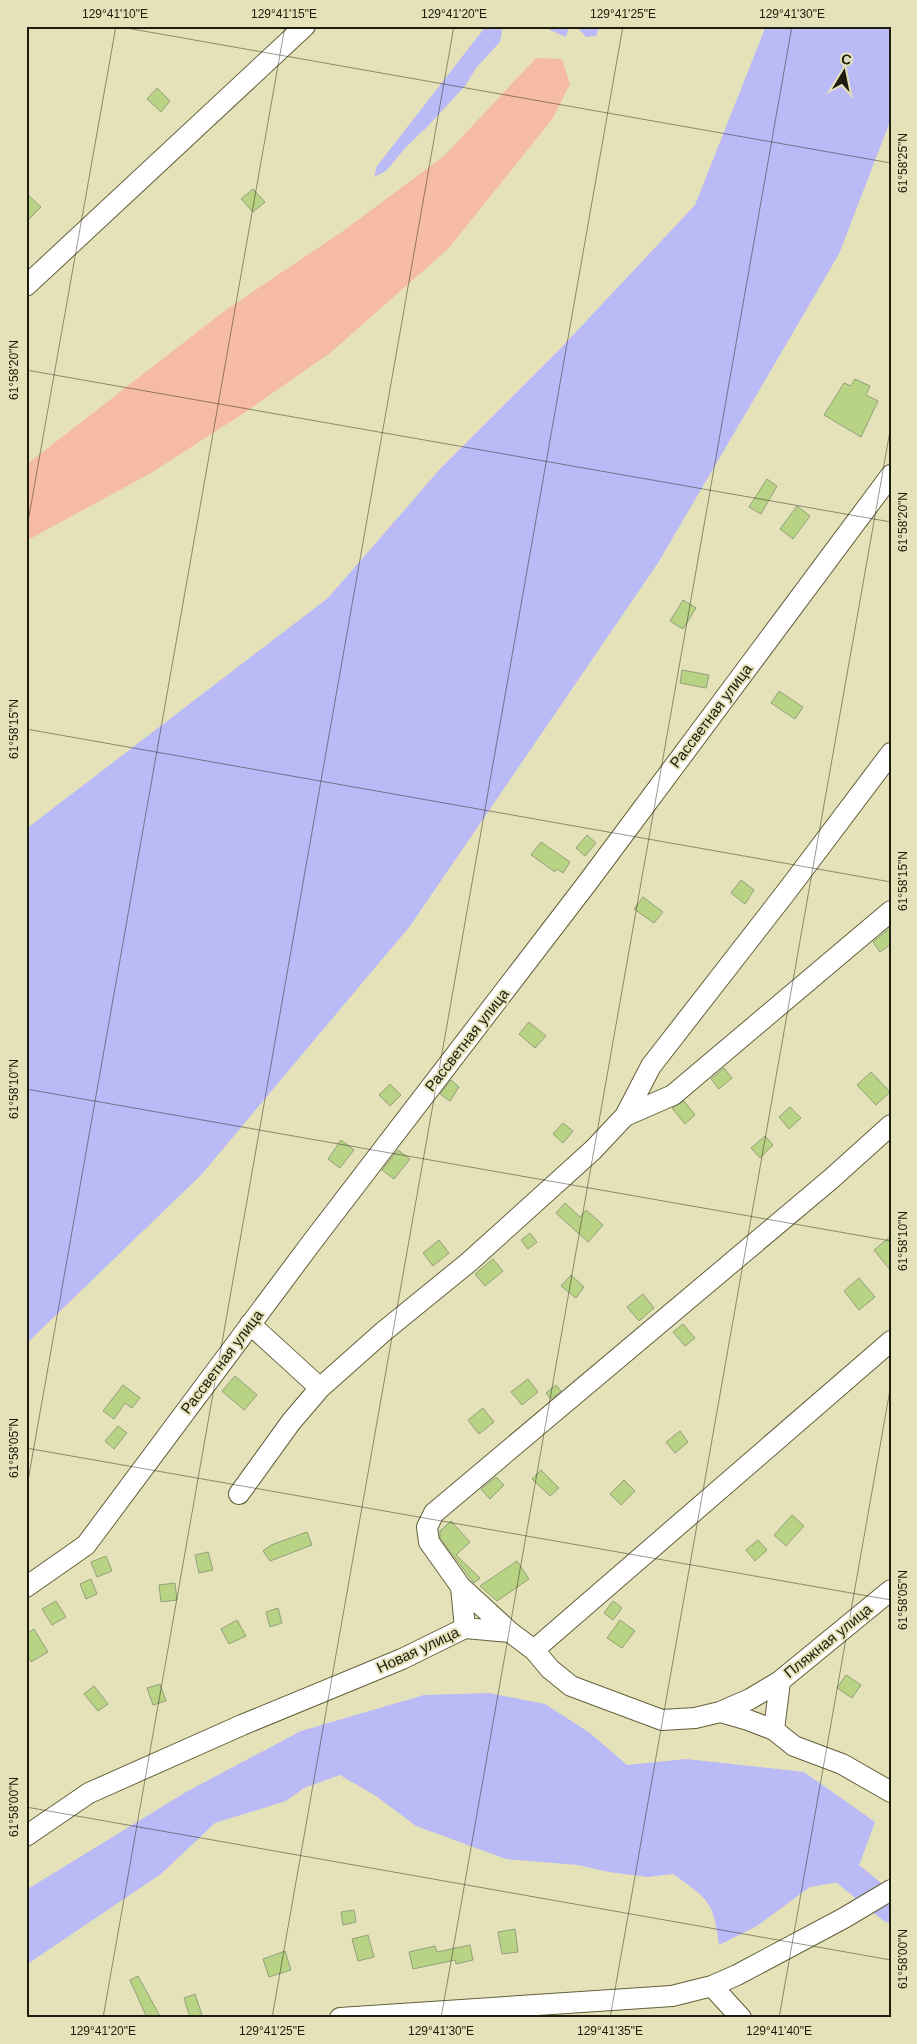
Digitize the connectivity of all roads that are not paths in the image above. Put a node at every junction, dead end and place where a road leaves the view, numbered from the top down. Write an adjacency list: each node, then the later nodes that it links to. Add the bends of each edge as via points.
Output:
1 (305, 26): 2 (street)
2 (26, 286)
3 (891, 475): 8 (street, Рассветная улица, via 588,882)
4 (891, 753): 6 (street, via 651,1066)
5 (891, 910): 6 (street, via 673,1095)
6 (626, 1116): 10 (street, via 594,1150 469,1262)
7 (891, 1125): 12 (street, via 434,1513 426,1527 429,1542)
8 (250, 1324): 10 (street); 13 (street, Рассветная улица, via 86,1545)
9 (891, 1341): 17 (street)
10 (320, 1388): 11 (street)
11 (239, 1494)
12 (461, 1586): 15 (street); 16 (street)
13 (26, 1587)
14 (891, 1590): 18 (street, Пляжная улица)
15 (465, 1628): 16 (street, Новая улица); 22 (street, Новая улица, via 402,1659 89,1793)
16 (510, 1632): 17 (street)
17 (534, 1650): 19 (street, via 571,1686 662,1720 695,1718)
18 (780, 1681): 19 (street); 20 (street, Пляжная улица)
19 (720, 1712): 20 (street)
20 (774, 1730): 21 (street, via 794,1746 842,1764)
21 (891, 1792)
22 (26, 1836)
23 (891, 1890): 24 (street)
24 (712, 1986): 25 (street, via 672,1996); 26 (street)
25 (340, 2018)
26 (741, 2018)

